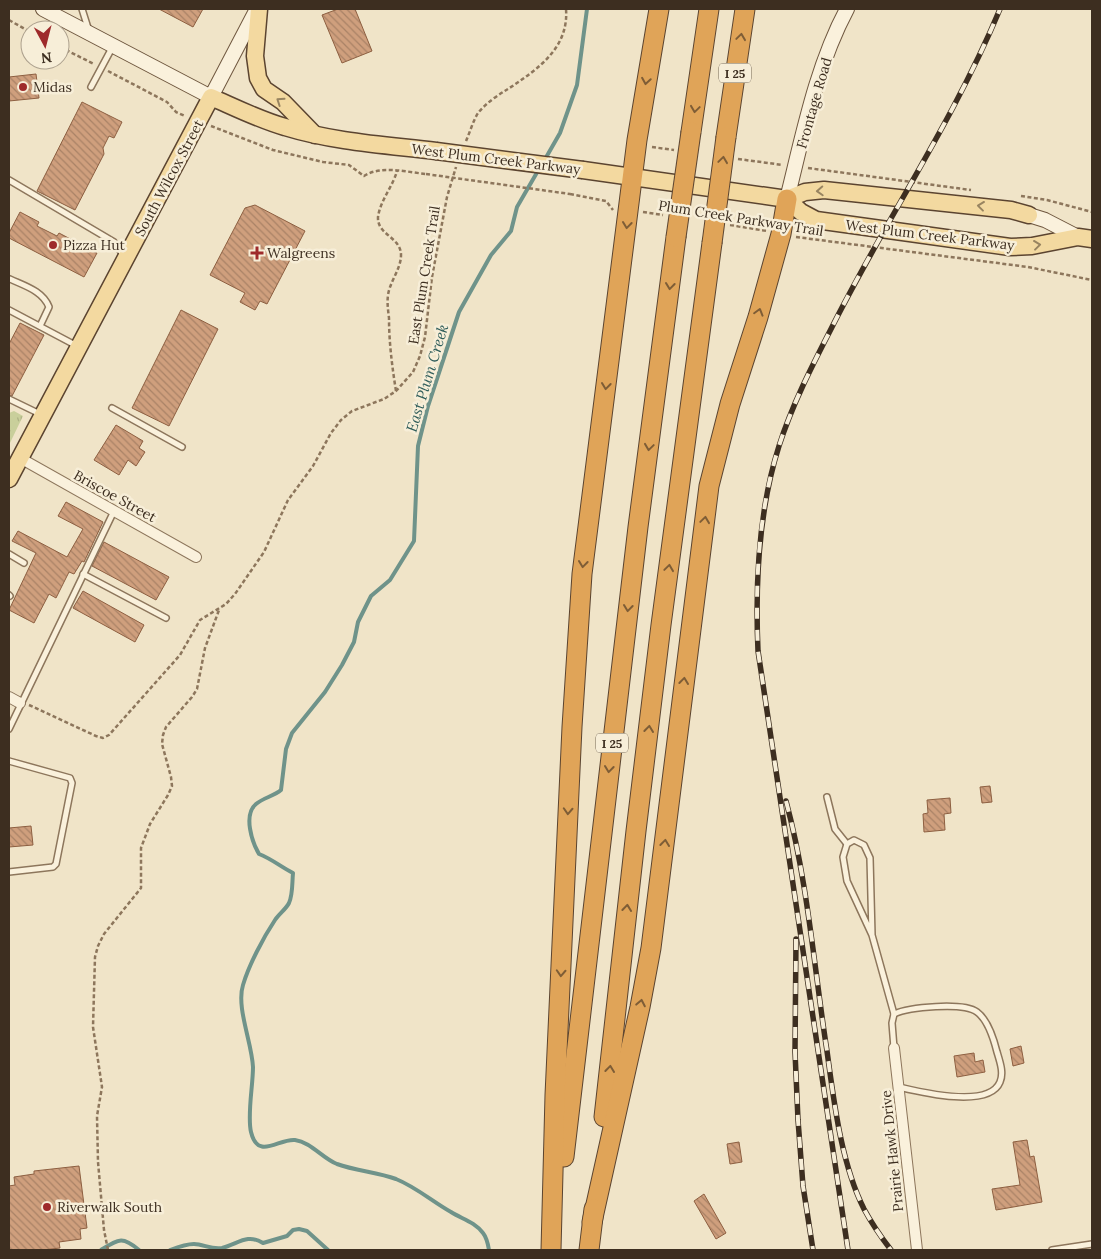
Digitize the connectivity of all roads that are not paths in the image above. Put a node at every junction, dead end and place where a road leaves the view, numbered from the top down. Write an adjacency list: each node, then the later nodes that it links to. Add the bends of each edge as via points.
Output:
1 (43, 9): 8 (main road)
2 (82, 9): 8 (lane)
3 (258, 9): 11 (main road, South Wilcox Street); 12 (main road, one-way to 3, via 283,102 264,89 258,78 254,56)
4 (659, 9): 13 (highway, one-way to 13)
5 (709, 9): 49 (highway, I 25, one-way to 49, bridge, via 637,537)
6 (744, 9): 47 (highway, I 25, one-way to 6, bridge, via 661,625)
7 (847, 9): 15 (main road, Frontage Road, via 815,93)
8 (90, 33): 9 (main road)
9 (114, 46): 10 (lane); 11 (main road)
10 (91, 87)
11 (211, 97): 12 (main road, West Plum Creek Parkway, via 258,118); 18 (main road, South Wilcox Street)
12 (315, 135): 13 (main road, West Plum Creek Parkway, bridge)
13 (632, 176): 15 (main road, West Plum Creek Parkway); 49 (highway, one-way to 49, via 586,545 575,669)
14 (9, 180): 18 (lane, via 114,242)
15 (787, 199): 16 (main road, West Plum Creek Parkway, one-way to 15, via 824,190 805,192); 17 (main road, West Plum Creek Parkway, one-way to 17, via 816,220 1010,247); 47 (highway, one-way to 15, via 651,948 709,486 781,234)
16 (1029, 214): 17 (main road, West Plum Creek Parkway)
17 (1085, 238)
18 (126, 259): 23 (main road, South Wilcox Street)
19 (10, 279): 22 (lane, via 46,299 49,307)
20 (10, 311): 21 (lane); 22 (lane)
21 (9, 318)
22 (40, 326): 23 (lane)
23 (79, 347): 26 (main road, South Wilcox Street)
24 (9, 399): 26 (lane)
25 (112, 408): 27 (lane)
26 (42, 416): 28 (main road, South Wilcox Street)
27 (182, 446)
28 (20, 458): 29 (main road, South Wilcox Street); 30 (street, Briscoe Street)
29 (9, 480)
30 (114, 511): 32 (street, Briscoe Street); 34 (lane)
31 (9, 554): 33 (lane)
32 (196, 557)
33 (24, 563)
34 (83, 574): 35 (lane); 37 (lane)
35 (166, 618)
36 (9, 696): 37 (street)
37 (20, 703): 38 (lane)
38 (9, 729)
39 (9, 761): 42 (lane, via 70,778 72,783 56,864)
40 (828, 797): 41 (lane, via 835,828)
41 (847, 844): 43 (lane, via 842,857 847,881); 43 (lane, via 854,840 859,842 870,858)
42 (9, 872)
43 (872, 935): 44 (lane)
44 (894, 1014): 45 (lane); 46 (lane, via 912,1008 942,1007 977,1012 993,1037 1002,1073 1000,1084 988,1093 969,1098)
45 (894, 1048): 46 (street, Prairie Hawk Drive)
46 (899, 1087): 51 (street, Prairie Hawk Drive)
47 (592, 1222): 50 (highway, I 25)
48 (1092, 1244): 52 (lane)
49 (552, 1250)
50 (589, 1250)
51 (917, 1250)
52 (1052, 1250)

